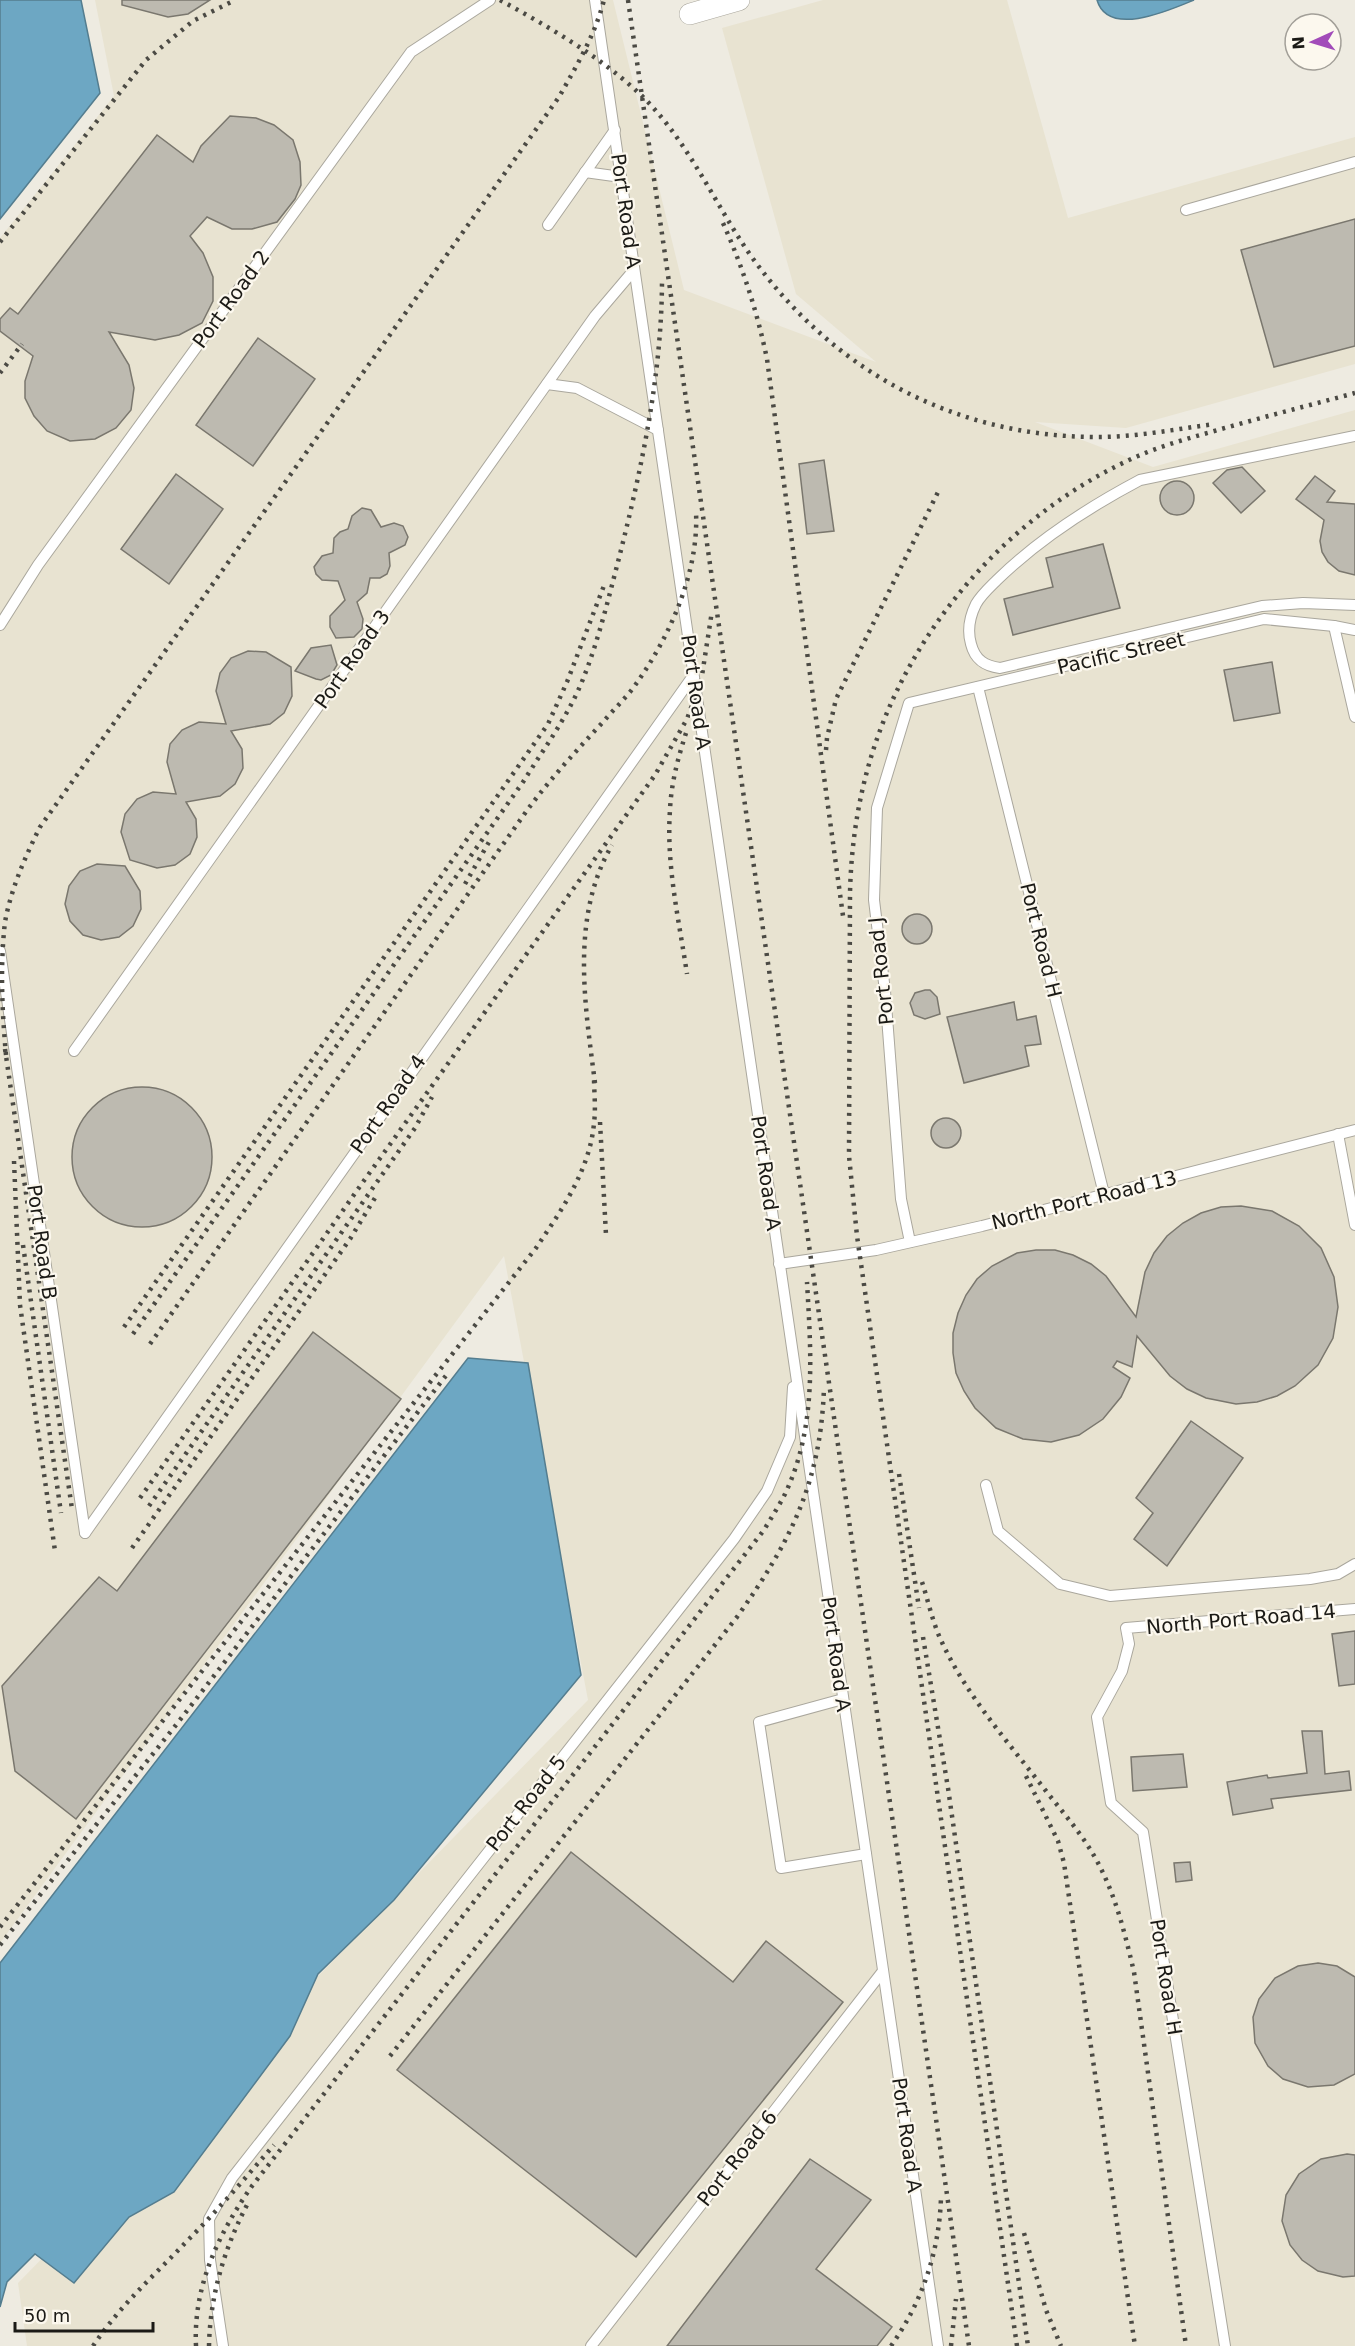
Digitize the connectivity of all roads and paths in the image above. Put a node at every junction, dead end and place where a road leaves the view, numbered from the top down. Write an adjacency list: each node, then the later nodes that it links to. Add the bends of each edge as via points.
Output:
1 (490, 0): 16 (lane, Port Road 2, via 411,52 38,565)
2 (595, 0): 5 (lane, Port Road A)
3 (739, 0): 4 (street)
4 (690, 14)
5 (615, 130): 7 (lane); 8 (lane, Port Road A)
6 (1355, 162): 9 (lane)
7 (585, 172): 8 (lane); 10 (lane)
8 (621, 177): 11 (lane, Port Road A)
9 (1186, 210)
10 (548, 225)
11 (634, 270): 12 (lane, Port Road 3, via 595,316); 13 (lane, Port Road A)
12 (547, 384): 13 (lane, via 577,388); 24 (lane, Port Road 3)
13 (658, 430): 19 (lane, Port Road A)
14 (1355, 436): 15 (lane, via 1140,480 1111,495 1020,558 977,603 968,633 981,662 1000,668 1262,606)
15 (1355, 605)
16 (0, 626)
17 (1334, 626): 18 (lane, Pacific Street); 20 (lane, Pacific Street, via 1264,619); 22 (lane)
18 (1355, 630)
19 (693, 676): 30 (lane, Port Road A); 33 (lane, Port Road 4)
20 (978, 687): 21 (lane, Pacific Street); 27 (lane, Port Road H)
21 (909, 703): 29 (lane, Port Road J, via 877,808 874,900 901,1199)
22 (1355, 717)
23 (0, 951): 33 (lane, Port Road B)
24 (74, 1051)
25 (1355, 1130): 26 (lane, North Port Road 13)
26 (1338, 1134): 27 (lane, North Port Road 13); 28 (lane)
27 (1104, 1194): 29 (lane, North Port Road 13)
28 (1355, 1225)
29 (910, 1242): 30 (lane, North Port Road 13)
30 (779, 1264): 31 (lane, Port Road A)
31 (794, 1366): 37 (lane, Port Road A); 41 (lane, Port Road 5, via 790,1437 767,1491 734,1539 231,2178 208,2218)
32 (987, 1485): 34 (lane, via 998,1531 1059,1584 1110,1596 1310,1579 1338,1574)
33 (85, 1533)
34 (1355, 1564)
35 (1355, 1609): 36 (lane, North Port Road 14)
36 (1126, 1628): 43 (lane, Port Road H, via 1129,1644 1122,1671 1097,1717 1112,1803 1143,1832)
37 (843, 1699): 38 (lane, Port Road A); 38 (lane, via 759,1722 762,1744 781,1868)
38 (866, 1854): 39 (lane, Port Road A)
39 (883, 1971): 40 (lane, Port Road A); 42 (lane, Port Road 6)
40 (937, 2344)
41 (223, 2346)
42 (591, 2346)
43 (1225, 2346)

